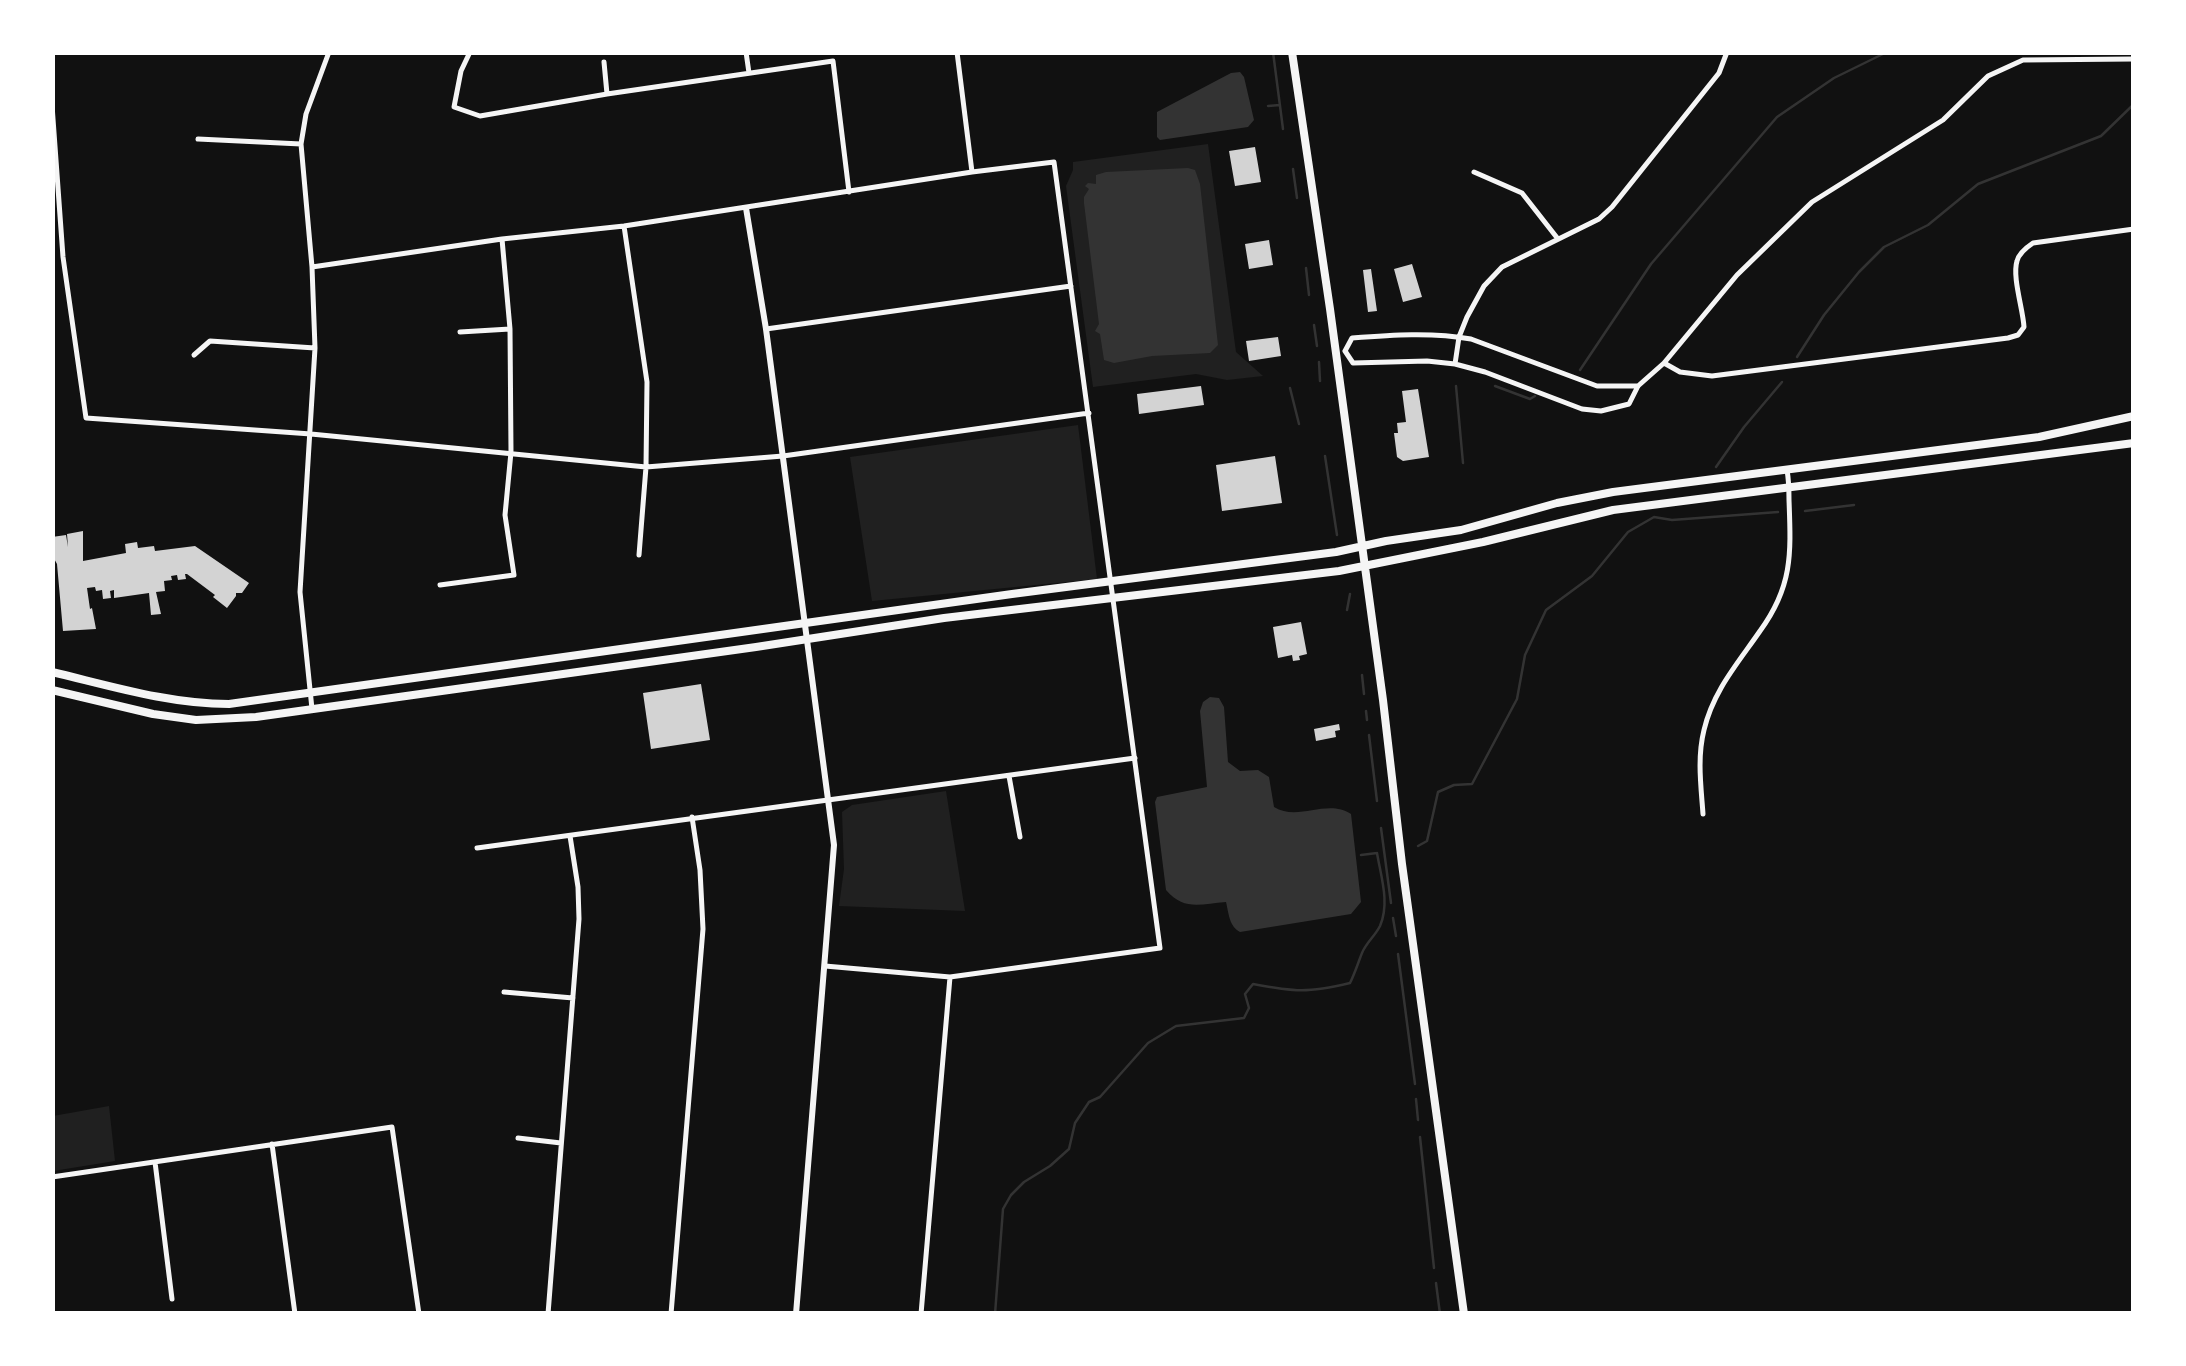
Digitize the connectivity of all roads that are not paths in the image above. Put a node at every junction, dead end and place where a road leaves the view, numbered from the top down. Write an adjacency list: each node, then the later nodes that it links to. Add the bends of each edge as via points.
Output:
1 (329, 52): 14 (street)
2 (470, 52): 11 (street, via 454,107 480,116)
3 (746, 52): 10 (street)
4 (956, 52): 15 (street)
5 (1292, 52): 30 (main road)
6 (1727, 52): 22 (street, via 1719,73 1612,207)
7 (2104, 56): 8 (street); 32 (street, via 2023,60 1988,76 1943,120 1812,202 1737,276)
8 (2134, 59)
9 (604, 62): 11 (street)
10 (749, 73): 11 (street); 17 (street, via 833,61)
11 (607, 94)
12 (52, 105): 37 (street, via 63,257 86,418)
13 (198, 140): 14 (street)
14 (301, 144): 23 (street)
15 (972, 172): 17 (street); 24 (street, via 1054,162)
16 (1474, 172): 22 (street, via 1522,193)
17 (848, 192): 18 (street)
18 (746, 208): 19 (street); 26 (street)
19 (624, 226): 21 (street); 43 (street, via 647,382)
20 (2134, 229): 32 (street, via 2034,243 2024,250 2016,272 2024,327 2008,338 1712,376)
21 (502, 239): 23 (street); 25 (street)
22 (1558, 239): 28 (street, via 1502,267 1484,286)
23 (312, 267): 29 (street)
24 (1071, 286): 26 (street); 35 (street)
25 (510, 329): 27 (street); 40 (street)
26 (766, 329): 41 (street)
27 (460, 332)
28 (1460, 337): 30 (street, via 1352,338); 33 (street); 34 (street, via 1597,386)
29 (315, 348): 31 (street, via 210,342); 37 (street)
30 (1340, 351): 33 (street, via 1353,363); 46 (main road)
31 (194, 356)
32 (1664, 363): 34 (street)
33 (1455, 364): 34 (street, via 1592,411 1629,404)
34 (1638, 386)
35 (1089, 413): 41 (street); 49 (street)
36 (2134, 416): 39 (main road)
37 (311, 434): 40 (street); 56 (street, via 300,592)
38 (2134, 443): 42 (main road)
39 (1969, 446): 42 (main road); 44 (main road)
40 (511, 452): 43 (street); 50 (street, via 505,514 514,575)
41 (783, 456): 43 (street); 52 (street)
42 (1970, 464): 45 (main road)
43 (646, 467): 47 (street)
44 (1787, 470): 45 (street); 46 (main road, via 1613,492)
45 (1791, 486): 48 (main road, via 1612,510); 61 (street, via 1791,550 1781,596 1720,688 1704,729)
46 (1362, 547): 48 (main road); 49 (main road)
47 (640, 555)
48 (1365, 566): 51 (main road); 82 (main road)
49 (1112, 582): 51 (street); 52 (main road)
50 (440, 585)
51 (1113, 597): 53 (main road); 58 (street)
52 (806, 625): 53 (street); 56 (main road)
53 (808, 640): 57 (main road); 60 (street)
54 (52, 672): 56 (main road, via 196,704)
55 (52, 690): 57 (main road, via 196,720)
56 (311, 692): 57 (street)
57 (312, 709)
58 (1135, 758): 59 (street); 67 (street, via 1160,948)
59 (1009, 776): 60 (street); 64 (street)
60 (829, 799): 62 (street); 66 (street, via 834,845)
61 (1702, 814)
62 (692, 817): 63 (street); 79 (street, via 702,929)
63 (570, 836): 65 (street); 69 (street, via 579,919)
64 (1020, 837)
65 (477, 848)
66 (824, 966): 67 (street); 80 (street)
67 (950, 978): 81 (street)
68 (504, 992): 69 (street)
69 (573, 998): 71 (street)
70 (518, 1138): 71 (street)
71 (561, 1143): 78 (street)
72 (272, 1144): 73 (street); 76 (street); 77 (street, via 392,1127)
73 (155, 1162): 74 (street); 75 (street)
74 (52, 1177)
75 (172, 1299)
76 (295, 1314)
77 (419, 1314)
78 (548, 1314)
79 (671, 1314)
80 (796, 1314)
81 (921, 1314)
82 (1464, 1314)

